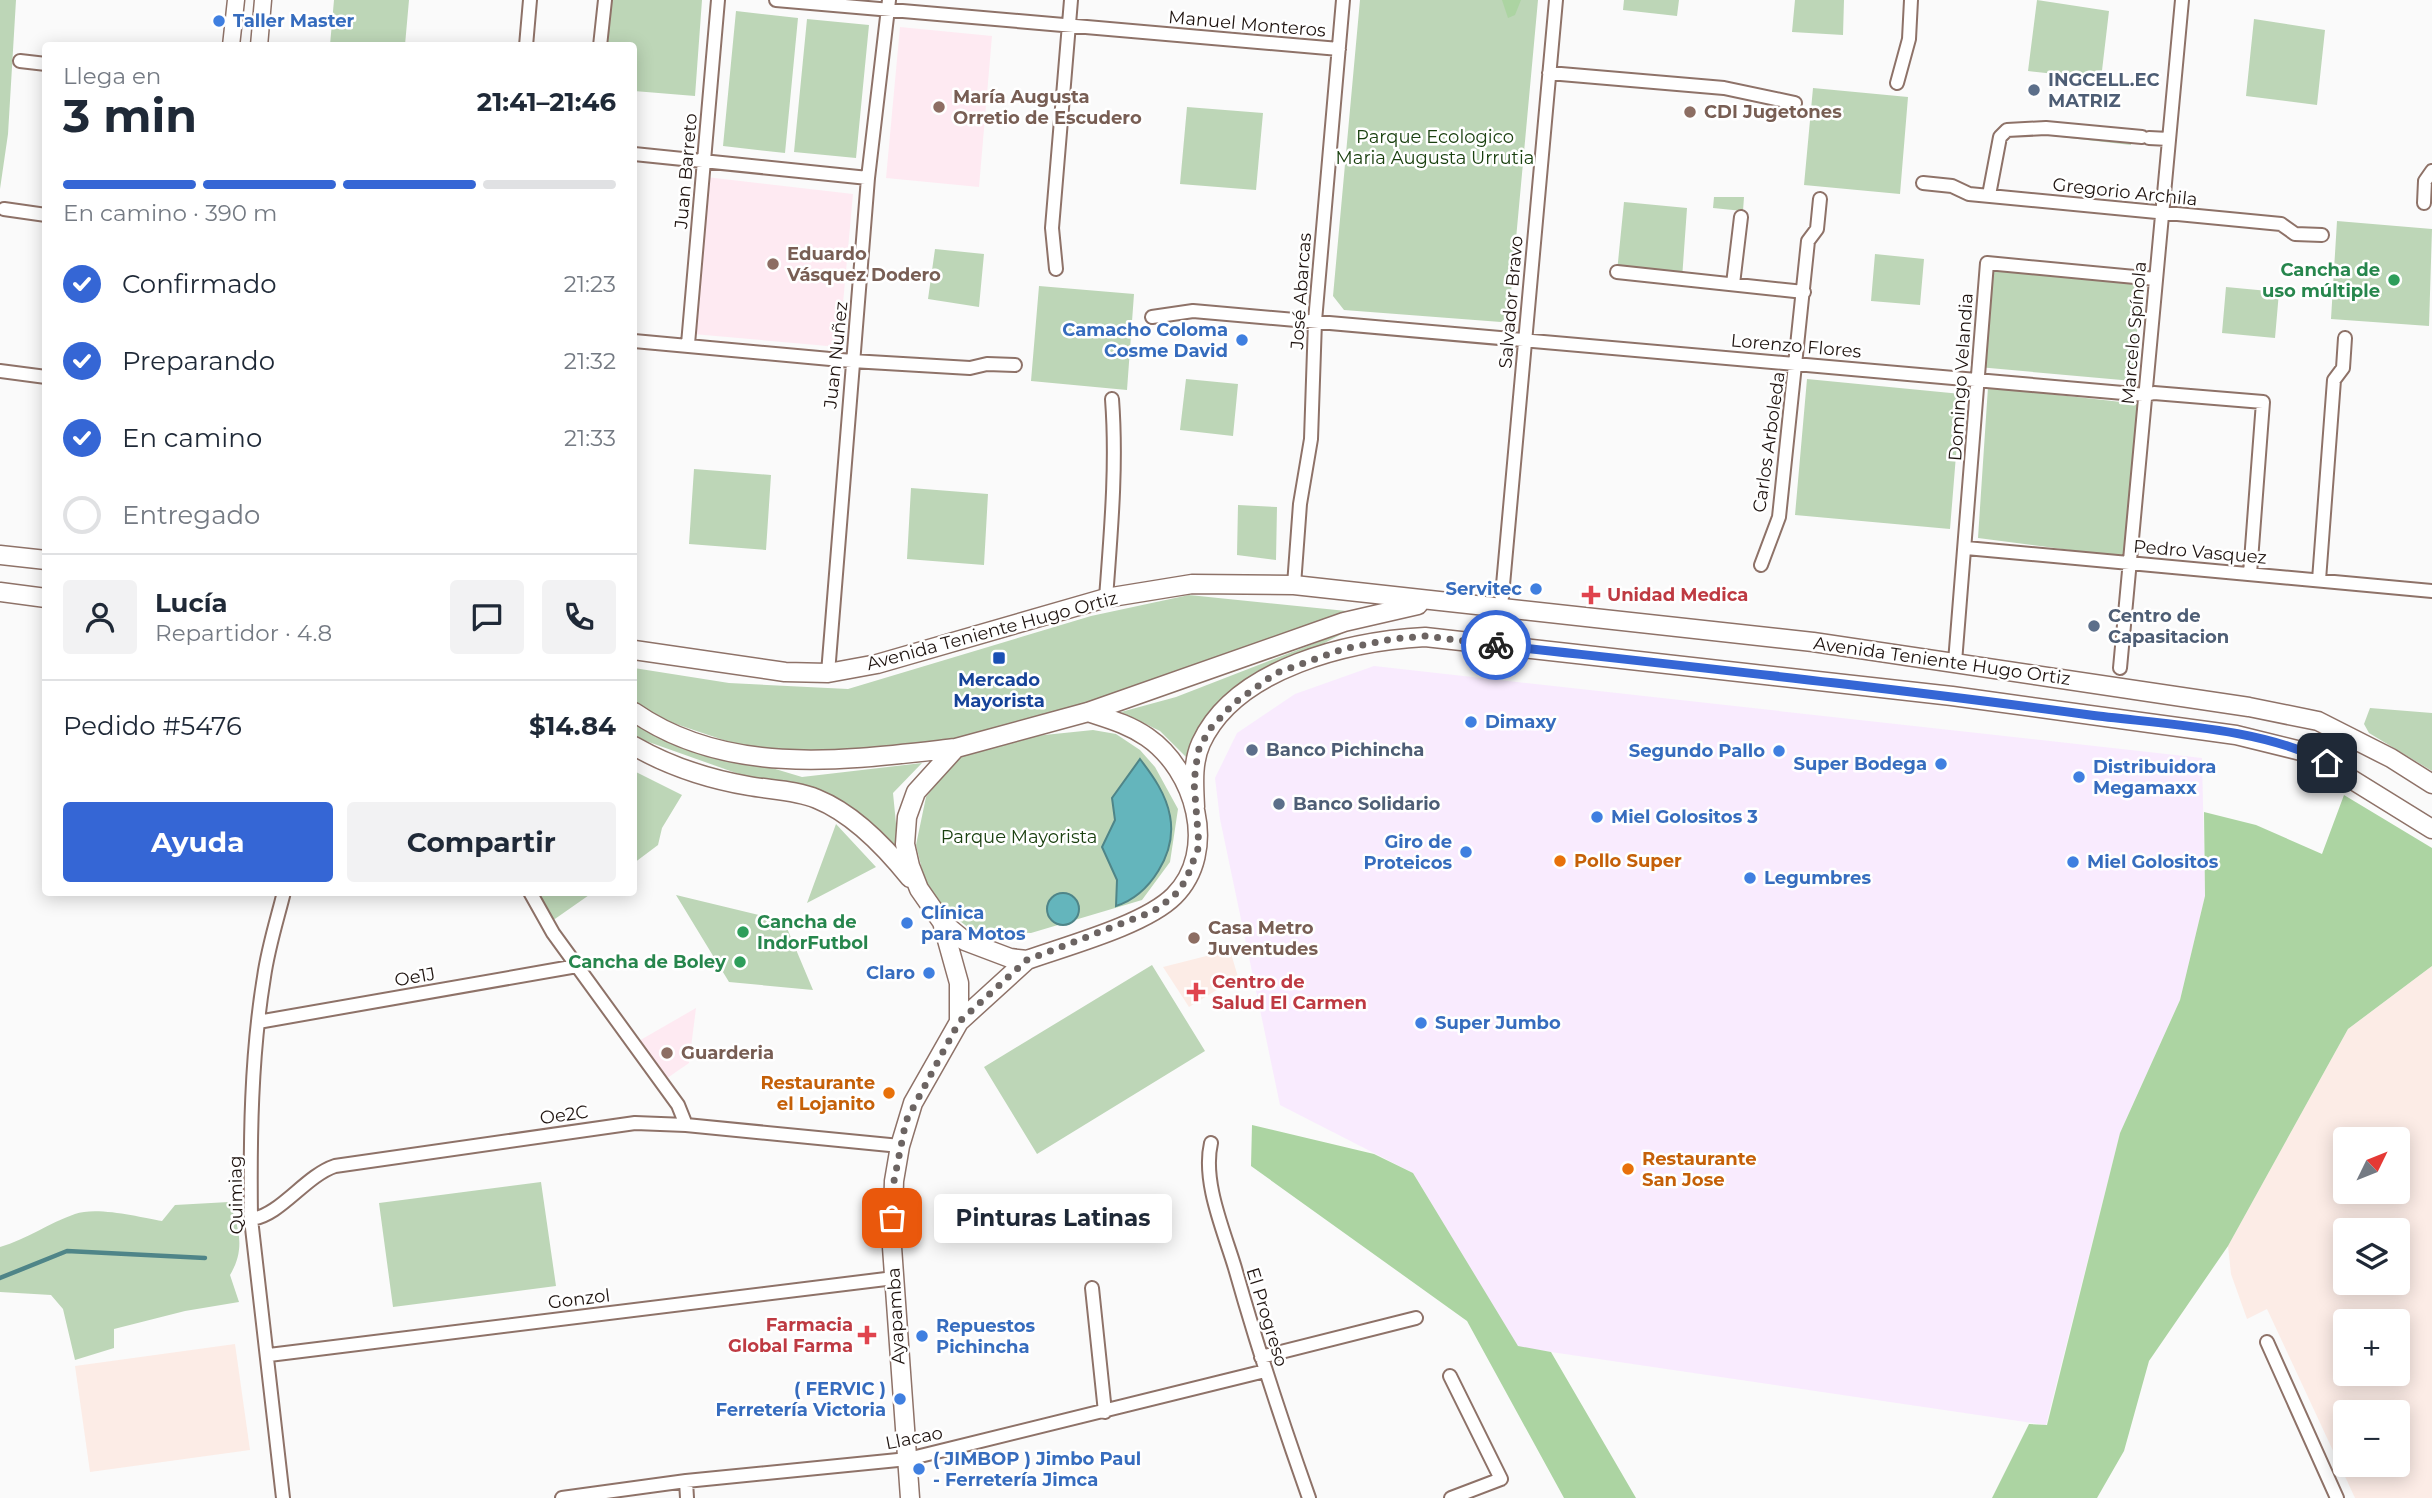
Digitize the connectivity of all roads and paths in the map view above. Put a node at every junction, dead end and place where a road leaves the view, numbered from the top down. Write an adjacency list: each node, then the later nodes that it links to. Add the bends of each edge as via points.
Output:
1 (236, 0): 14 (street)
2 (262, 0): 15 (street)
3 (530, 0): 16 (street)
4 (605, 0): 17 (street)
5 (718, 0): 26 (street, Juan Barreto)
6 (776, 0): 12 (street, Manuel Monteros)
7 (1071, 0): 13 (street)
8 (1343, 0): 18 (street, José Abarcas)
9 (1556, 0): 21 (street, Salvador Bravo)
10 (1911, 0): 22 (street, via 1909,39)
11 (2182, 0): 24 (street, Marcelo Spínola)
12 (889, 5): 13 (street, Manuel Monteros); 28 (street, Juan Nuñez)
13 (1068, 27): 18 (street, Manuel Monteros); 38 (street, via 1052,228)
14 (231, 42)
15 (259, 42)
16 (526, 42)
17 (600, 42)
18 (1339, 49): 44 (street, José Abarcas)
19 (20, 61): 20 (street)
20 (42, 64)
21 (1549, 73): 23 (street, via 1724,88); 46 (street, Salvador Bravo)
22 (1897, 83)
23 (1795, 103)
24 (2169, 139): 30 (street, via 2046,128 2007,130 2000,137); 35 (street, Marcelo Spínola)
25 (637, 154): 26 (street)
26 (704, 161): 28 (street); 48 (street, Juan Barreto)
27 (2432, 170): 32 (street, via 2425,181)
28 (868, 178): 49 (street, Juan Nuñez)
29 (1923, 183): 30 (street, Gregorio Archila)
30 (1989, 195): 35 (street, Gregorio Archila)
31 (1820, 199): 42 (street, Carlos Arboleda, via 1816,229 1808,241)
32 (2424, 204)
33 (4, 209): 34 (street)
34 (42, 214)
35 (2162, 214): 37 (street, Gregorio Archila, via 2281,224 2295,234); 40 (street, Marcelo Spínola)
36 (1741, 217): 41 (street)
37 (2322, 235)
38 (1056, 269)
39 (1617, 272): 41 (street)
40 (2156, 279): 54 (street, Domingo Velandia, via 1987,263); 55 (street, Marcelo Spínola)
41 (1733, 284): 42 (street)
42 (1804, 292): 50 (street, Carlos Arboleda)
43 (1152, 317): 44 (street, Lorenzo Flores, via 1193,311)
44 (1315, 321): 46 (street, Lorenzo Flores); 64 (street, José Abarcas, via 1311,439)
45 (2345, 338): 63 (street, via 2343,368 2334,380)
46 (1525, 339): 50 (street, Lorenzo Flores); 70 (street, Salvador Bravo)
47 (637, 341): 48 (street)
48 (688, 344): 49 (street)
49 (852, 361): 51 (street, via 970,368); 74 (street, Juan Nuñez)
50 (1798, 364): 54 (street, Lorenzo Flores); 61 (street, Carlos Arboleda, via 1779,517)
51 (1015, 365)
52 (0, 371): 53 (street)
53 (42, 376)
54 (1979, 380): 55 (street, Lorenzo Flores); 57 (street, Domingo Velandia)
55 (2146, 395): 60 (street, Marcelo Spínola); 62 (street, Lorenzo Flores, via 2263,402)
56 (1112, 399): 68 (street, via 1116,430)
57 (1966, 548): 60 (street, Pedro Vasquez); 72 (street, Domingo Velandia)
58 (0, 555): 59 (main road)
59 (42, 560)
60 (2130, 563): 62 (street, Pedro Vasquez); 73 (street, Marcelo Spínola)
61 (1761, 565)
62 (2250, 574): 63 (street, Pedro Vasquez)
63 (2319, 580): 65 (street, Pedro Vasquez)
64 (1294, 585): 68 (main road, Avenida Teniente Hugo Ortiz, via 1192,584); 69 (main road, Avenida Teniente Hugo Ortiz)
65 (2432, 591)
66 (0, 592): 67 (main road)
67 (42, 597)
68 (1106, 598): 74 (main road, Avenida Teniente Hugo Ortiz, via 877,664)
69 (1435, 601): 70 (main road, Avenida Teniente Hugo Ortiz); 75 (main road, Avenida Teniente Hugo Ortiz, via 1344,622)
70 (1501, 607): 72 (main road, Avenida Teniente Hugo Ortiz)
71 (637, 650): 74 (main road, Avenida Teniente Hugo Ortiz, via 785,672)
72 (1955, 663): 79 (main road, Avenida Teniente Hugo Ortiz, via 2318,721)
73 (2120, 668)
74 (828, 673)
75 (1088, 712): 78 (main road); 80 (main road, via 1125,723 1149,738 1181,773)
76 (637, 714): 78 (main road, via 670,733 709,747 777,760 866,758)
77 (637, 748): 82 (main road, via 696,774 820,800 876,841)
78 (956, 748): 82 (main road, via 923,781 906,817 905,844)
79 (2428, 780)
80 (1195, 807): 81 (main road, Avenida Teniente Hugo Ortiz, via 1194,771 1202,742 1227,709 1260,681 1316,656 1425,636 1952,696 2236,735 2309,753); 86 (main road, via 1199,846 1186,880 1174,896 1154,911)
81 (2432, 829)
82 (919, 889): 85 (main road)
83 (283, 896): 88 (street, Quimiag)
84 (532, 896): 87 (street)
85 (942, 922): 86 (main road, via 965,941); 89 (main road, Ayapamba, via 961,993)
86 (1027, 960): 89 (main road, Ayapamba)
87 (577, 966): 88 (street, Oe1J); 90 (street, via 678,1105)
88 (258, 1022): 93 (street, Quimiag)
89 (959, 1022): 92 (main road, Ayapamba, via 914,1103)
90 (686, 1125): 92 (street, Oe2C); 93 (street, Oe2C, via 623,1125 335,1166 265,1215)
91 (1211, 1143): 99 (street, El Progreso, via 1208,1155 1214,1196)
92 (901, 1146): 94 (main road, Ayapamba, via 892,1199)
93 (251, 1219): 98 (street, Quimiag)
94 (894, 1278): 98 (street, Gonzol); 103 (main road, Ayapamba)
95 (1092, 1288): 102 (street)
96 (1416, 1318): 99 (street)
97 (2267, 1342): 111 (street)
98 (269, 1355): 105 (street, Quimiag)
99 (1261, 1357): 100 (street, El Progreso)
100 (1265, 1371): 102 (street, Llacao); 109 (street, El Progreso)
101 (1450, 1376): 110 (street, via 1500,1479)
102 (1105, 1412): 103 (street, Llacao)
103 (908, 1459): 104 (street, Llacao); 108 (main road, Ayapamba)
104 (686, 1481): 106 (street, Llacao); 107 (street)
105 (283, 1498)
106 (562, 1498)
107 (687, 1498)
108 (911, 1498)
109 (1309, 1498)
110 (1451, 1498)
111 (2337, 1498)

